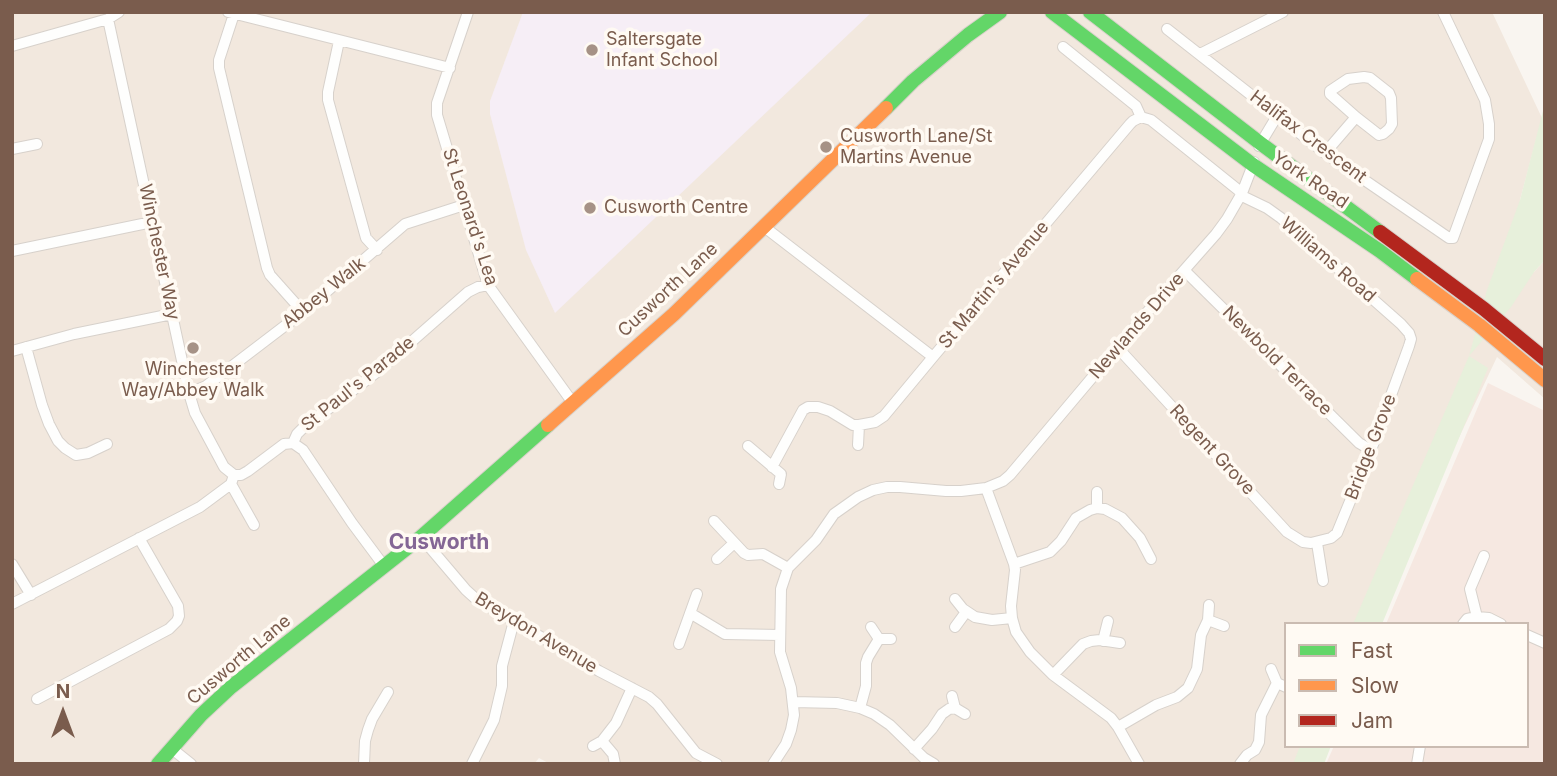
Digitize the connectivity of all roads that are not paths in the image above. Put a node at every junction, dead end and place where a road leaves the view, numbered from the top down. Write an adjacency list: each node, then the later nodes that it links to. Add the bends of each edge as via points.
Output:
1 (119, 12): 9 (street)
2 (468, 12): 16 (street, St Leonard's Lea)
3 (999, 12): 28 (main road, Cusworth Lane, via 913,80)
4 (1052, 12): 11 (main road, York Road)
5 (1283, 12): 15 (street)
6 (1443, 12): 23 (street, Halifax Crescent, via 1485,100 1489,124 1489,139 1453,238)
7 (231, 13): 12 (street); 33 (street, via 219,68 267,268)
8 (1096, 14): 11 (main road); 21 (main road, York Road)
9 (108, 19): 13 (street); 27 (street, Winchester Way)
10 (1167, 29): 15 (street, Halifax Crescent)
11 (1082, 35): 24 (main road, York Road)
12 (339, 41): 16 (street); 29 (street, via 328,100 366,237)
13 (12, 46)
14 (1063, 47): 18 (street, Williams Road, via 1136,106)
15 (1200, 54): 17 (street, Halifax Crescent)
16 (450, 68): 26 (street, St Leonard's Lea, via 437,114)
17 (1278, 116): 21 (street, Newlands Drive); 23 (street, Halifax Crescent)
18 (1141, 117): 25 (street, Williams Road, via 1151,120); 39 (street, St Martin's Avenue, via 1130,124)
19 (1356, 117): 19 (street, via 1330,91 1348,79 1370,78 1389,93 1392,124 1380,135); 23 (street)
20 (40, 143): 22 (street)
21 (1260, 143): 24 (street, Newlands Drive); 40 (main road, York Road)
22 (12, 149)
23 (1325, 153)
24 (1253, 165): 25 (street, Newlands Drive); 41 (main road, York Road, via 1380,251)
25 (1241, 194): 31 (street, Newlands Drive); 35 (street, Williams Road, via 1281,218)
26 (464, 205): 29 (street, Abbey Walk, via 405,224); 32 (street, St Leonard's Lea)
27 (152, 222): 30 (street); 34 (street, Winchester Way)
28 (763, 226): 39 (street, St Martin's Avenue); 43 (main road, Cusworth Lane, via 674,314)
29 (377, 250): 33 (street, Abbey Walk)
30 (12, 251)
31 (1185, 271): 37 (street, Newlands Drive); 49 (street, Newbold Terrace)
32 (488, 285): 43 (street, St Leonard's Lea); 46 (street, St Paul's Parade, via 468,292 377,372 303,428)
33 (303, 312): 42 (street, Abbey Walk, via 206,386)
34 (172, 314): 36 (street); 42 (street, Winchester Way)
35 (1409, 333): 49 (street, Bridge Grove, via 1409,346)
36 (26, 346): 38 (street); 45 (street, via 42,405 58,441 76,454)
37 (1118, 348): 53 (street, Newlands Drive, via 1010,475); 61 (street, Regent Grove, via 1287,532)
38 (12, 351)
39 (933, 357): 44 (street, via 884,416)
40 (1545, 359)
41 (1545, 380)
42 (189, 393): 51 (street, Winchester Way)
43 (573, 403): 58 (main road, Cusworth Lane)
44 (859, 425): 47 (street); 50 (street, via 824,408 808,407 799,415)
45 (109, 443)
46 (293, 443): 51 (street, St Paul's Parade, via 284,444); 67 (street, via 303,450)
47 (858, 445)
48 (748, 446): 50 (street)
49 (1371, 450): 61 (street, Bridge Grove, via 1337,533)
50 (772, 467): 52 (street, via 781,474)
51 (232, 480): 57 (street, Winchester Way); 59 (street, St Paul's Parade, via 200,507)
52 (779, 484)
53 (986, 488): 66 (street); 68 (street, via 873,490 834,514)
54 (1097, 492): 55 (street)
55 (1097, 508): 64 (street, via 1122,518); 66 (street, via 1076,518 1050,552)
56 (715, 521): 60 (street)
57 (254, 525)
58 (421, 537): 67 (main road, Cusworth Lane); 80 (street, Breydon Avenue, via 466,590)
59 (139, 538): 71 (street, St Paul's Parade); 99 (street, via 178,606 177,621)
60 (734, 543): 63 (street); 68 (street, via 748,555 763,554)
61 (1314, 543): 69 (street)
62 (1484, 556): 77 (street, via 1470,589)
63 (717, 559)
64 (1151, 559)
65 (12, 564): 71 (street)
66 (1014, 564): 78 (street)
67 (384, 566): 103 (main road, Cusworth Lane, via 231,687)
68 (788, 568): 87 (street, via 781,589)
69 (1324, 581)
70 (697, 594): 76 (street)
71 (31, 595): 73 (street, St Paul's Parade)
72 (955, 599): 75 (street)
73 (12, 604)
74 (1209, 605): 79 (street)
75 (966, 612): 78 (street, via 992,620); 86 (street)
76 (690, 613): 87 (street, via 725,634); 92 (street)
77 (1477, 617): 82 (street); 83 (street)
78 (1012, 618): 94 (street, via 1022,641)
79 (1208, 620): 84 (street); 102 (street, via 1188,688)
80 (514, 621): 96 (street, Breydon Avenue); 108 (street, via 494,720)
81 (1108, 621): 89 (street)
82 (1465, 622)
83 (1497, 622)
84 (1224, 626)
85 (871, 627): 101 (street, via 885,639 868,657)
86 (955, 627)
87 (780, 635): 100 (street)
88 (1529, 636): 91 (street)
89 (1103, 641): 90 (street); 94 (street, via 1083,644)
90 (1120, 643)
91 (1545, 643)
92 (679, 644)
93 (1271, 669): 95 (street)
94 (1053, 676): 102 (street, via 1103,710)
95 (1281, 685): 114 (street, via 1261,715 1255,750)
96 (632, 688): 109 (street, via 616,723 597,743 613,754); 110 (street, Breydon Avenue, via 657,704 696,753)
97 (388, 690): 107 (street, via 368,730)
98 (952, 696): 104 (street, via 960,711 949,709 942,714)
99 (37, 699)
100 (794, 702): 101 (street); 111 (street, via 791,730)
101 (860, 708): 104 (street, via 890,725)
102 (1118, 727): 113 (street)
103 (171, 748): 105 (main road, Cusworth Lane); 106 (street)
104 (914, 749): 112 (street)
105 (158, 764)
106 (191, 764)
107 (364, 764)
108 (472, 764)
109 (615, 764)
110 (717, 764)
111 (773, 764)
112 (934, 764)
113 (1139, 764)
114 (1240, 764)

